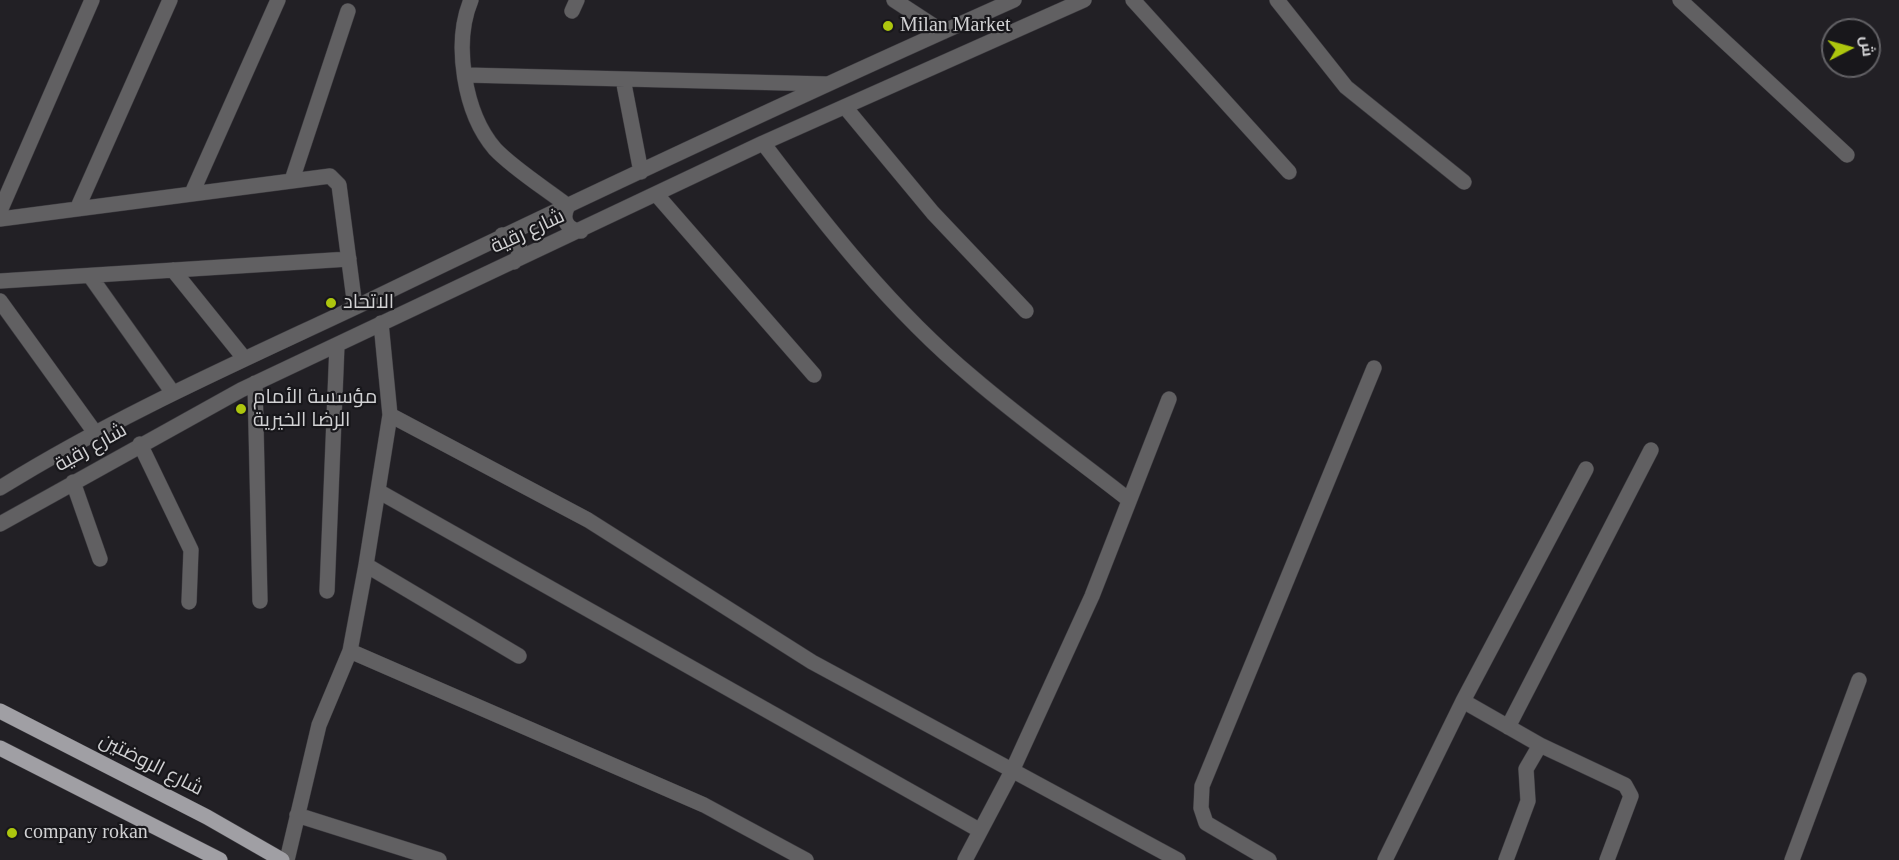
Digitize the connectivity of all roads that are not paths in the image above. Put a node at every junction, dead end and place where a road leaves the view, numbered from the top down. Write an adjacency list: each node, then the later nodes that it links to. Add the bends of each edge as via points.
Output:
1 (92, 0): 27 (street)
2 (170, 0): 26 (street)
3 (278, 0): 23 (street)
4 (471, 0): 13 (street, via 463,32)
5 (894, 0): 12 (street)
6 (1014, 0): 12 (street, شارع رقية)
7 (1084, 0): 16 (street, شارع رقية)
8 (1133, 0): 20 (street)
9 (1277, 0): 22 (street, via 1346,87)
10 (1680, 0): 18 (street)
11 (348, 11): 21 (street)
12 (943, 32): 15 (street, شارع رقية)
13 (466, 75): 14 (street); 25 (street, via 475,112 496,150)
14 (623, 79): 15 (street); 19 (street)
15 (832, 84): 19 (street, شارع رقية)
16 (845, 106): 17 (street, شارع رقية); 38 (street, via 933,213)
17 (763, 143): 24 (street, شارع رقية); 55 (street, via 840,244 902,310 970,376)
18 (1847, 155)
19 (641, 172): 25 (street, شارع رقية)
20 (1289, 172)
21 (292, 180): 23 (street); 31 (street, via 330,176 337,181)
22 (1464, 182)
23 (192, 193): 26 (street)
24 (656, 195): 29 (street, شارع رقية); 43 (street)
25 (568, 206): 29 (street, via 565,223 572,230); 30 (street, شارع رقية)
26 (78, 207): 28 (street)
27 (0, 211)
28 (0, 219)
29 (581, 231): 32 (street, شارع رقية)
30 (502, 235): 32 (street, via 512,236 519,244 520,254); 37 (street, شارع رقية)
31 (349, 259): 33 (street); 37 (street)
32 (514, 262): 39 (street, شارع رقية)
33 (173, 270): 34 (street); 41 (street)
34 (90, 276): 35 (street); 45 (street)
35 (0, 281)
36 (0, 302): 48 (street)
37 (355, 307): 41 (street, شارع رقية)
38 (1026, 311)
39 (381, 323): 40 (street, شارع رقية); 47 (street)
40 (337, 345): 44 (street, شارع رقية); 59 (street)
41 (244, 358): 45 (street, شارع رقية)
42 (1374, 368): 80 (street, via 1202,786 1201,808 1206,823)
43 (814, 375)
44 (255, 383): 49 (street, شارع رقية); 60 (street)
45 (173, 393): 48 (street, شارع رقية)
46 (1169, 399): 55 (street)
47 (390, 415): 54 (street); 70 (street, via 588,520 812,662)
48 (96, 434): 53 (street, شارع رقية)
49 (140, 444): 52 (street, شارع رقية); 61 (street, via 191,550)
50 (1652, 450): 67 (street)
51 (1586, 469): 65 (street)
52 (73, 482): 56 (street, شارع رقية); 57 (street)
53 (0, 488)
54 (378, 491): 58 (street); 72 (street)
55 (1129, 500): 70 (street, via 1092,597)
56 (0, 524)
57 (100, 559)
58 (366, 565): 62 (street); 63 (street)
59 (327, 591)
60 (260, 601)
61 (189, 602)
62 (351, 651): 71 (street, via 319,725); 77 (street, via 704,805)
63 (519, 656)
64 (1859, 680): 84 (street)
65 (1463, 701): 67 (street); 81 (street)
66 (0, 711): 74 (main road, شارع الروضتين)
67 (1508, 727): 68 (street)
68 (1540, 745): 82 (street, via 1526,769 1528,801); 83 (street, via 1625,785 1631,796)
69 (0, 748): 73 (main road)
70 (1012, 771): 72 (street); 79 (street)
71 (297, 815): 75 (street); 76 (street)
72 (979, 830): 78 (street)
73 (220, 860)
74 (282, 860)
75 (287, 860)
76 (439, 860)
77 (806, 860)
78 (965, 860)
79 (1178, 860)
80 (1269, 860)
81 (1385, 860)
82 (1506, 860)
83 (1607, 860)
84 (1792, 860)

